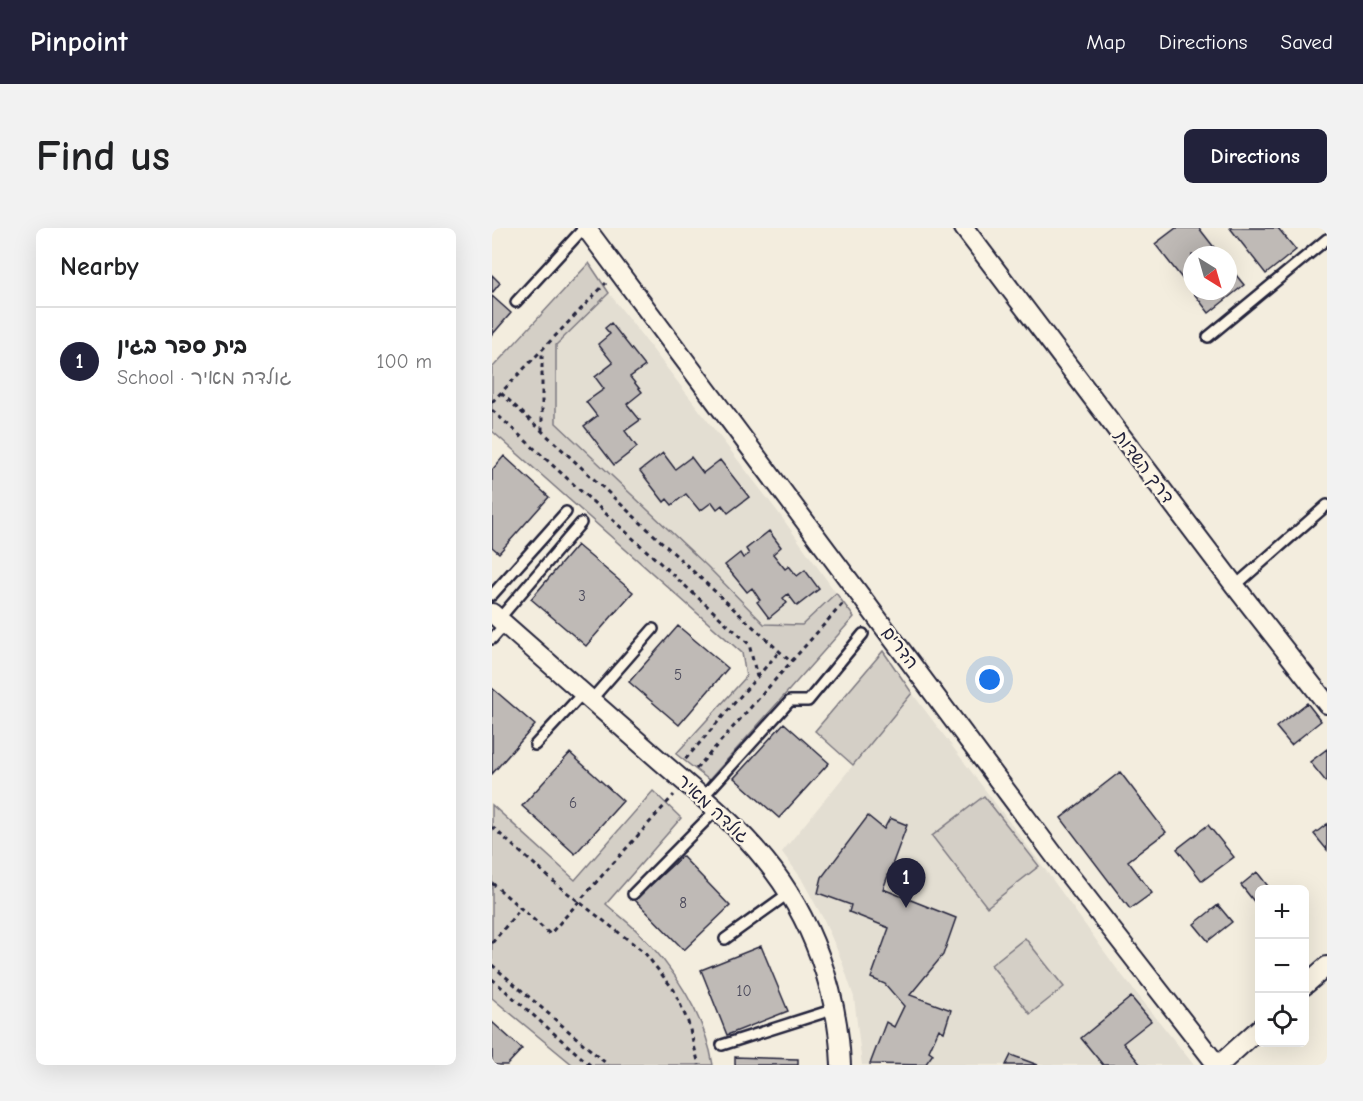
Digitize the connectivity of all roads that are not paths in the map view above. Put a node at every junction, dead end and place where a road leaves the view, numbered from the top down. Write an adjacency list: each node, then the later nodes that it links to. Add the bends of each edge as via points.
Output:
1 (585, 228): 4 (lane); 28 (street, הדרים, via 1066,871)
2 (964, 228): 9 (street, דרך השדות)
3 (1327, 239): 5 (lane)
4 (516, 302)
5 (1208, 337)
6 (1327, 505): 9 (lane)
7 (566, 512): 10 (lane)
8 (581, 523): 11 (lane)
9 (1235, 586): 16 (street, דרך השדות)
10 (492, 595)
11 (498, 618): 14 (lane); 15 (street, גולדה מאיר)
12 (653, 629): 15 (lane)
13 (863, 634): 18 (lane, via 808,701 790,701)
14 (492, 639)
15 (587, 697): 17 (lane); 18 (street, גולדה מאיר)
16 (1327, 704)
17 (535, 745)
18 (709, 804): 19 (street, גולדה מאיר, via 764,858); 20 (lane)
19 (789, 893): 21 (lane); 24 (street, גולדה מאיר, via 812,936)
20 (633, 894)
21 (725, 939)
22 (1327, 966): 23 (street)
23 (1309, 982)
24 (835, 1009): 26 (lane); 27 (street, גולדה מאיר)
25 (1255, 1032): 28 (street)
26 (722, 1045)
27 (841, 1065)
28 (1218, 1065)

